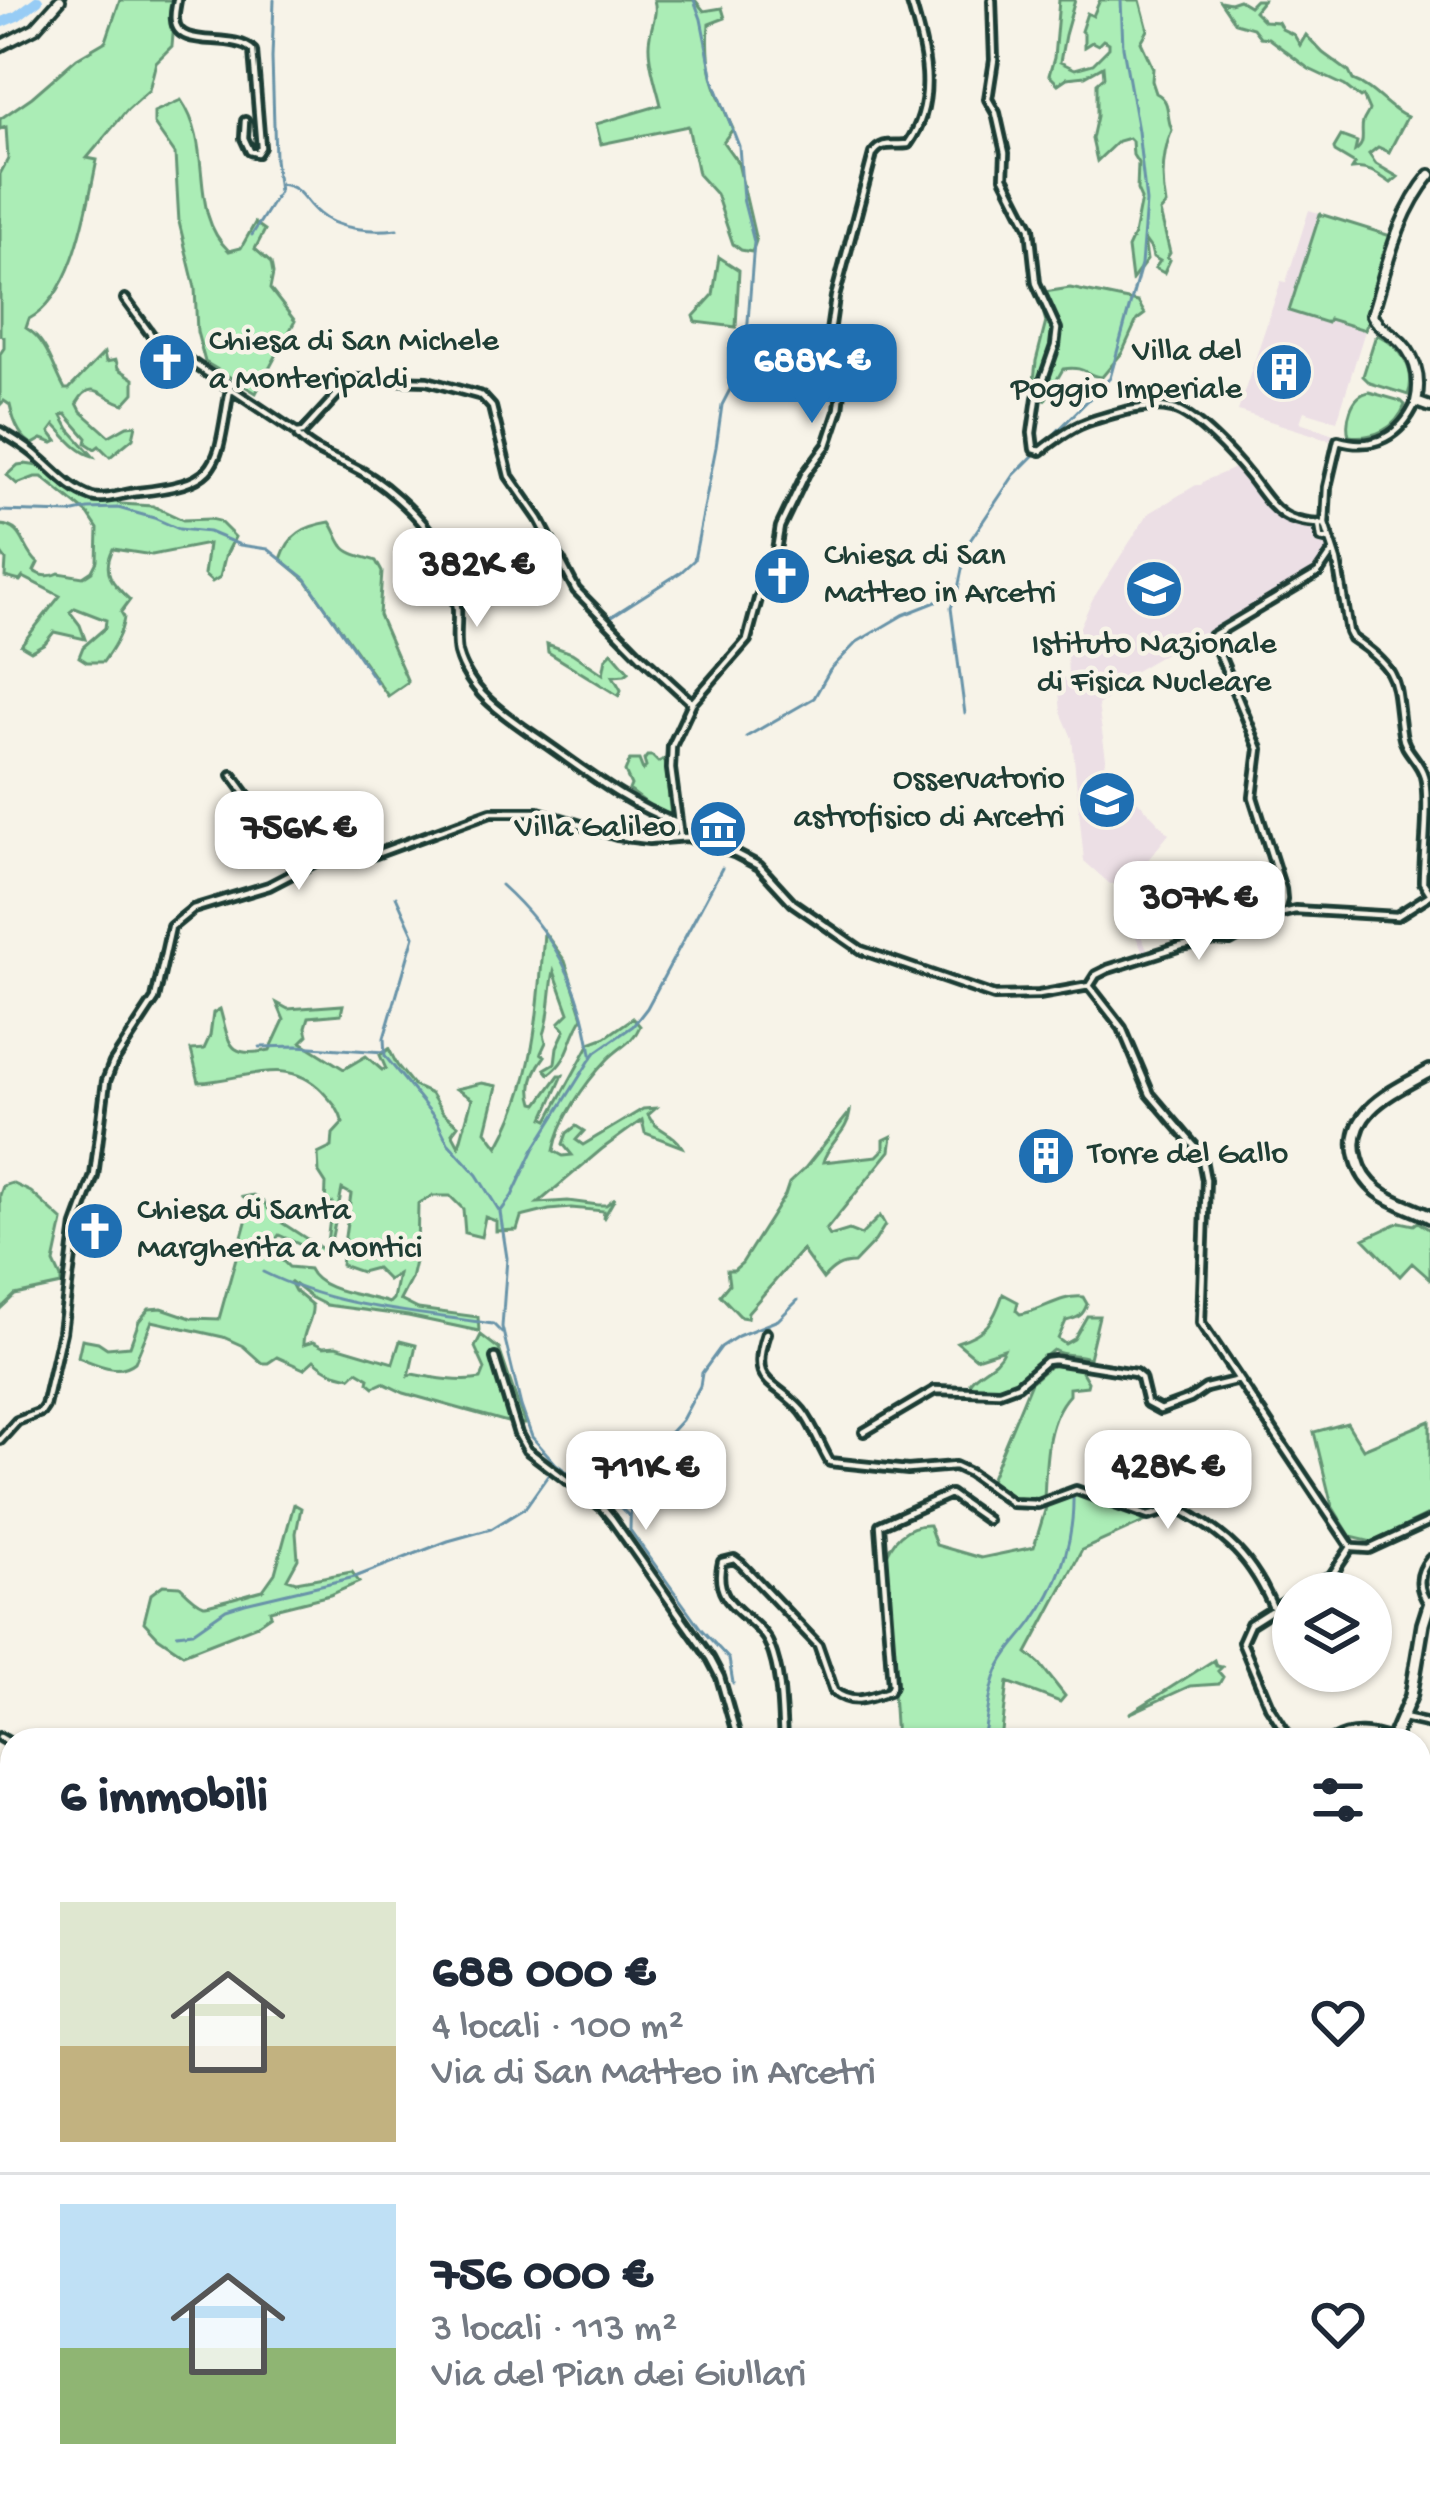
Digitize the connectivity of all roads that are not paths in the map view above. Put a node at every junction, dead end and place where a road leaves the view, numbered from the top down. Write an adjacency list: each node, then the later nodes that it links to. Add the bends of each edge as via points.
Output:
1 (60, 0): 5 (street, via 34,28)
2 (177, 0): 6 (street, via 178,30 193,39 240,41 253,51 257,153 244,138)
3 (910, 0): 16 (street, via 927,98 908,144 885,144 873,154 830,332 839,409 780,526 747,640)
4 (992, 0): 14 (street, via 988,99 1004,177 1030,228 1036,283 1057,328 1036,398 1034,449 1083,422 1145,406 1174,409 1234,459 1269,505 1293,520)
5 (2, 43)
6 (245, 121)
7 (1430, 175): 10 (street, via 1401,222 1372,315 1411,356)
8 (125, 299): 9 (street, via 152,336)
9 (230, 389): 12 (street, via 219,452 188,485 98,499); 13 (street)
10 (1416, 402): 11 (street); 14 (street, via 1384,439 1338,440)
11 (1430, 406)
12 (0, 431)
13 (297, 433): 16 (street, via 356,379 427,381 482,396 492,407 508,476 577,590); 18 (street, via 370,476 436,540 457,606 457,649 477,689 589,776)
14 (1322, 524): 15 (street)
15 (1334, 550): 21 (street, via 1349,632 1395,680 1402,736 1423,770 1423,882); 22 (street, via 1318,573 1212,636 1259,749 1253,797 1282,889)
16 (692, 703): 18 (street, via 672,746)
17 (232, 775): 20 (street)
18 (677, 824): 19 (street)
19 (680, 837): 20 (street, via 629,838 538,812 491,812 376,854 325,857); 23 (street, via 759,866 794,903 879,957 994,997)
20 (300, 870): 30 (street, via 193,909 171,927 155,1000 106,1081 45,1406)
21 (1430, 894): 22 (street, via 1397,916)
22 (1279, 914): 23 (street, via 1230,941 1180,946 1096,975)
23 (1089, 986): 28 (street, via 1122,1028 1150,1094 1201,1154 1199,1316)
24 (1430, 1071): 25 (main road, via 1369,1109 1355,1138 1362,1173 1379,1192)
25 (1430, 1216)
26 (766, 1333): 37 (street, via 762,1375 800,1409 830,1462 955,1466 1012,1502 1038,1504 1076,1490 1148,1516 1178,1508 1239,1549)
27 (495, 1358): 41 (street, via 524,1445 612,1519 710,1658)
28 (1239, 1380): 29 (street, via 1160,1410 1147,1403 1135,1372 1046,1361 1000,1392 935,1390); 33 (street)
29 (864, 1432)
30 (0, 1440)
31 (987, 1520): 42 (street, via 950,1493 880,1525 892,1685 864,1700 834,1691 818,1645 740,1564 722,1562 729,1603 771,1648)
32 (1430, 1521): 33 (street, via 1369,1549)
33 (1351, 1547): 35 (street)
34 (1430, 1559): 36 (street, via 1420,1579)
35 (1334, 1572)
36 (1430, 1603): 39 (main road)
37 (1272, 1605)
38 (1272, 1611): 43 (street, via 1250,1624 1242,1642)
39 (1403, 1718): 40 (street); 44 (main road)
40 (1430, 1724)
41 (735, 1728)
42 (782, 1728)
43 (1283, 1728)
44 (1398, 1728)

